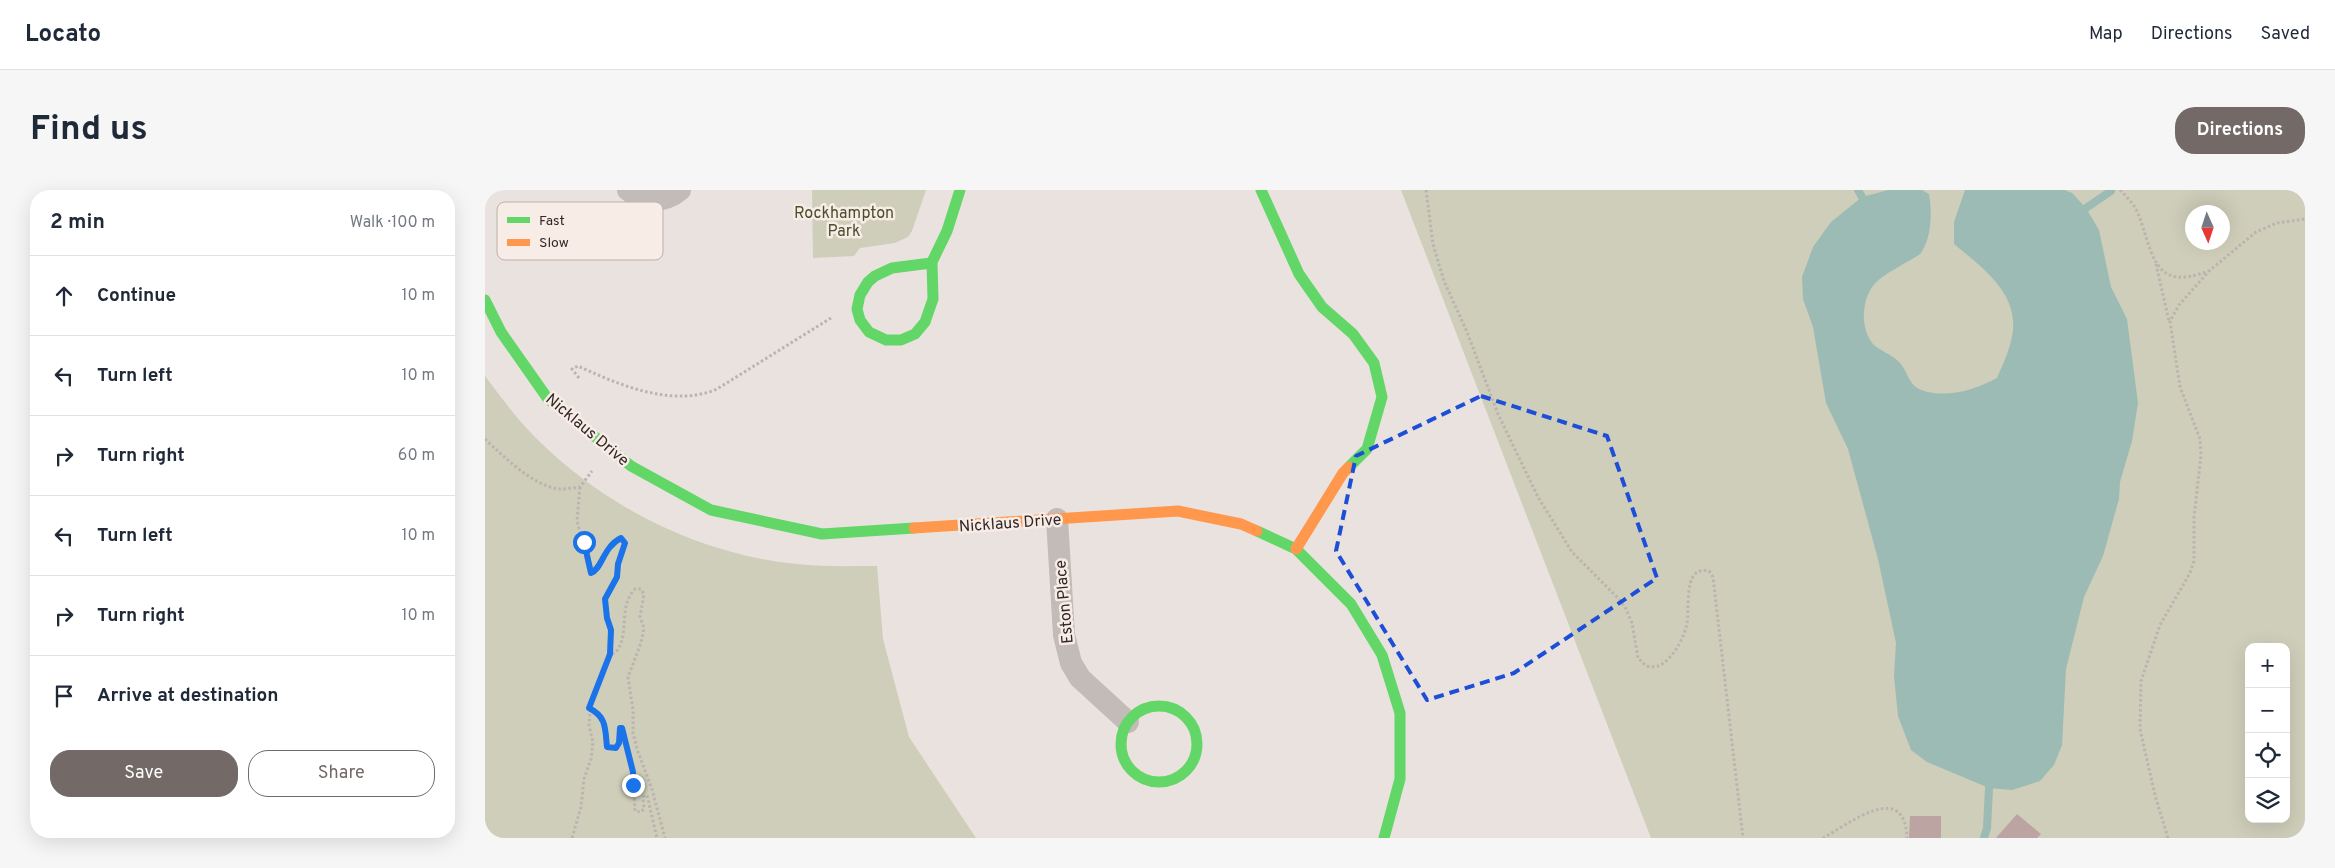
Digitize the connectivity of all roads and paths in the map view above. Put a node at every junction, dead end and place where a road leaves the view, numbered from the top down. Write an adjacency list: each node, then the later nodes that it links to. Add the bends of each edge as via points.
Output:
1 (628, 190): 2 (street, via 635,196 650,200 667,198)
2 (679, 190)
3 (960, 190): 8 (street, via 942,243)
4 (1261, 190): 19 (street, via 1299,274 1323,306 1353,334 1374,363 1382,397 1367,449 1343,473)
5 (1427, 190): 27 (path, via 1433,244 1444,281 1498,414 1538,497 1572,552 1626,609 1638,658 1645,666 1663,665 1683,638 1694,575 1700,570 1709,571 1713,577)
6 (2120, 190): 9 (path, via 2136,209)
7 (2305, 219): 10 (path, via 2277,223 2256,232)
8 (931, 263): 8 (street, via 933,294 921,331 909,339 897,341 881,339 871,333 861,323 857,309 865,283 889,267)
9 (2155, 263): 10 (path, via 2172,276 2183,278); 13 (path)
10 (2209, 271): 13 (path, via 2179,305)
11 (485, 300): 18 (street, Nicklaus Drive, via 501,332 548,399 631,466 711,510 822,534)
12 (832, 317): 14 (path, via 704,395 670,396 623,384 578,366 572,369)
13 (2170, 321): 30 (path, via 2180,387 2200,439 2201,454 2193,561 2160,625 2141,681 2140,729)
14 (579, 378)
15 (485, 439): 17 (path, via 525,473 544,484 559,489)
16 (595, 467): 17 (path)
17 (580, 487): 20 (path, via 577,521 591,573 598,568 615,541 621,538 625,543 617,577 605,599 611,630)
18 (1057, 519): 19 (street, Nicklaus Drive, via 1178,511 1241,524); 22 (street, Eston Place, via 1063,635 1071,664 1080,678)
19 (1296, 549): 26 (street, Nicklaus Drive, via 1351,604 1382,655 1400,713 1400,779)
20 (610, 654): 21 (path); 25 (path, via 619,649 623,640 630,594 641,589 644,594 640,617 644,628 627,677 633,733)
21 (589, 708): 23 (path, via 592,750); 24 (path, via 604,719 607,747 616,748 620,728 624,731 633,772 635,811 644,809 643,796 647,794)
22 (1128, 722): 22 (street, via 1121,736 1121,753 1128,767 1141,778 1156,783 1172,781 1186,772 1195,759 1199,743 1195,728 1185,715 1171,707 1155,705 1140,710)
23 (572, 838)
24 (657, 838)
25 (665, 838)
26 (1385, 838)
27 (1743, 838)
28 (1823, 838): 29 (path, via 1857,817 1888,808 1897,809 1904,818)
29 (1907, 838)
30 (2168, 838)

